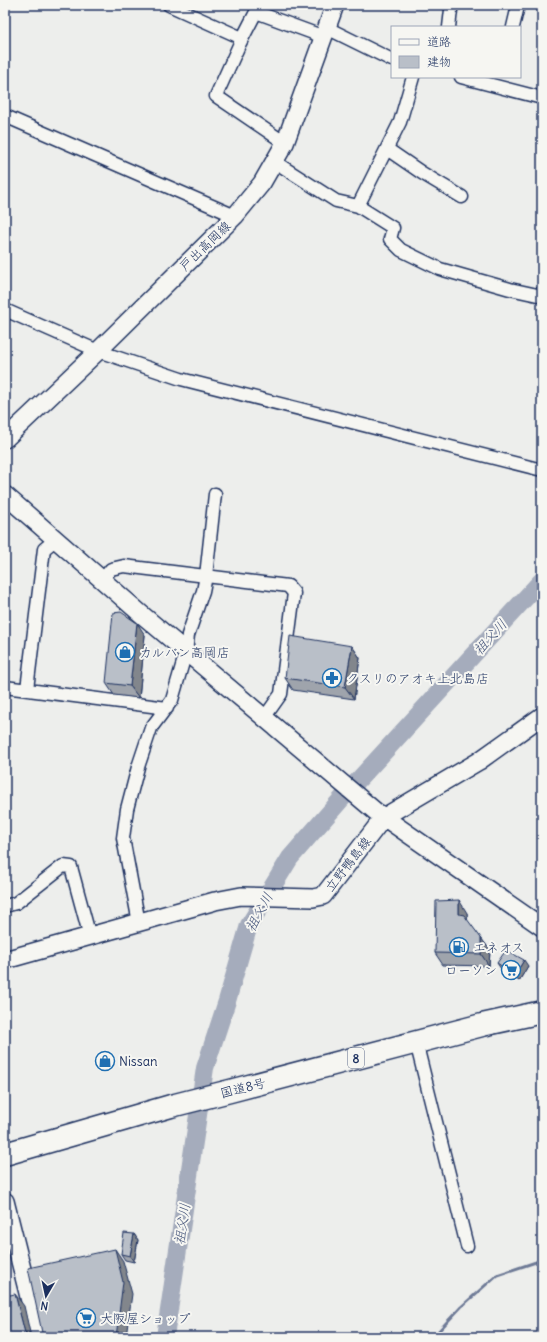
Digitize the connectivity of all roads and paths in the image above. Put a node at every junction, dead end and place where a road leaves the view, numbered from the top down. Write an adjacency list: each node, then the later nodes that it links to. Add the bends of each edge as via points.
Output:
1 (169, 5): 8 (street)
2 (336, 5): 7 (main road, 戸出高岡線)
3 (518, 5): 6 (street)
4 (451, 10): 5 (street)
5 (449, 26)
6 (514, 26)
7 (326, 33): 8 (street, via 256,12); 9 (street); 15 (main road, 戸出高岡線)
8 (242, 38): 15 (street, via 216,96)
9 (391, 60)
10 (413, 78): 16 (street, via 400,122)
11 (469, 78): 12 (street)
12 (500, 82): 13 (street)
13 (542, 98)
14 (5, 116): 20 (street)
15 (284, 143): 17 (main road, 戸出高岡線)
16 (387, 149): 18 (street); 19 (street)
17 (274, 162): 19 (street, via 336,201); 20 (main road, 戸出高岡線, via 262,183)
18 (462, 197)
19 (358, 206): 21 (street, via 393,228 390,239 401,250 440,269)
20 (235, 216): 23 (main road, 戸出高岡線)
21 (542, 296)
22 (5, 310): 23 (street)
23 (98, 351): 24 (main road, 戸出高岡線); 25 (street, via 181,379)
24 (5, 439)
25 (542, 470)
26 (215, 494): 29 (street)
27 (5, 495): 28 (main road)
28 (55, 540): 30 (main road); 33 (street, via 44,549)
29 (206, 576): 30 (street, via 124,566 111,569); 31 (street, via 204,591 188,635); 36 (street, via 283,584 294,593 281,694)
30 (102, 580): 31 (main road)
31 (186, 652): 34 (street, via 172,700); 36 (main road)
32 (5, 687): 33 (street)
33 (27, 689): 34 (street)
34 (167, 708): 39 (street, via 151,728 138,766 123,838)
35 (542, 716): 37 (main road, 立野鴨島線, via 479,761)
36 (264, 718): 37 (main road)
37 (380, 814): 39 (main road, 立野鴨島線, via 323,896 241,896 215,901); 40 (main road)
38 (5, 906): 41 (street, via 16,903 63,866 71,867)
39 (139, 924): 41 (main road, 立野鴨島線)
40 (542, 927)
41 (90, 937): 42 (main road, 立野鴨島線)
42 (5, 960)
43 (542, 1005): 45 (highway, 国道8号 / 8)
44 (542, 1012): 45 (highway, 国道8号 / 8)
45 (482, 1025): 46 (highway, 国道8号 / 8)
46 (416, 1042): 47 (highway, 国道8号 / 8, via 171,1106); 49 (street)
47 (5, 1154)
48 (5, 1201): 50 (main road)
49 (468, 1246)
50 (39, 1337)

